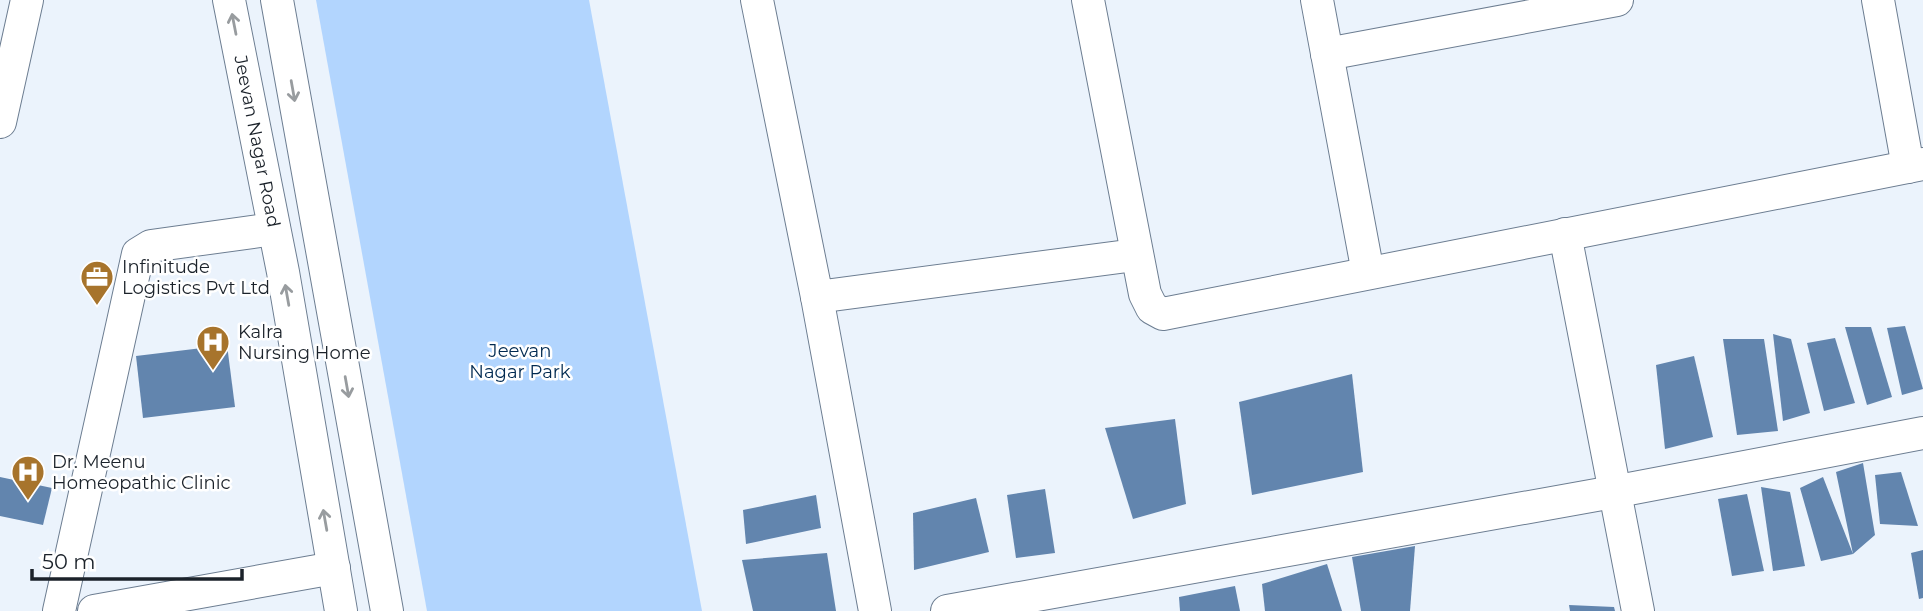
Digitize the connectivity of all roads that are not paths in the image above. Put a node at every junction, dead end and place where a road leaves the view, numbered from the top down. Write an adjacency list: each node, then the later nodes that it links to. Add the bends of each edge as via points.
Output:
1 (27, 0): 10 (street)
2 (229, 0): 12 (street, Jeevan Nagar Road, one-way to 2)
3 (277, 0): 23 (street, one-way to 23)
4 (757, 0): 16 (street)
5 (1088, 0): 14 (street)
6 (1317, 0): 9 (street)
7 (1617, 0): 9 (street)
8 (1878, 0): 11 (street)
9 (1327, 54): 15 (street)
10 (0, 122)
11 (1915, 165): 13 (street)
12 (274, 229): 19 (street, Jeevan Nagar Road, one-way to 12); 20 (street, via 150,246 138,254)
13 (1565, 234): 15 (street); 18 (street)
14 (1135, 255): 15 (street, via 1147,302 1168,315); 16 (street)
15 (1368, 273)
16 (817, 297): 24 (street)
17 (1923, 433): 18 (street)
18 (1613, 492): 25 (street); 26 (street)
19 (334, 568): 21 (street); 22 (street, Jeevan Nagar Road)
20 (59, 611)
21 (94, 611)
22 (341, 611)
23 (387, 611)
24 (875, 611)
25 (947, 611)
26 (1638, 611)

